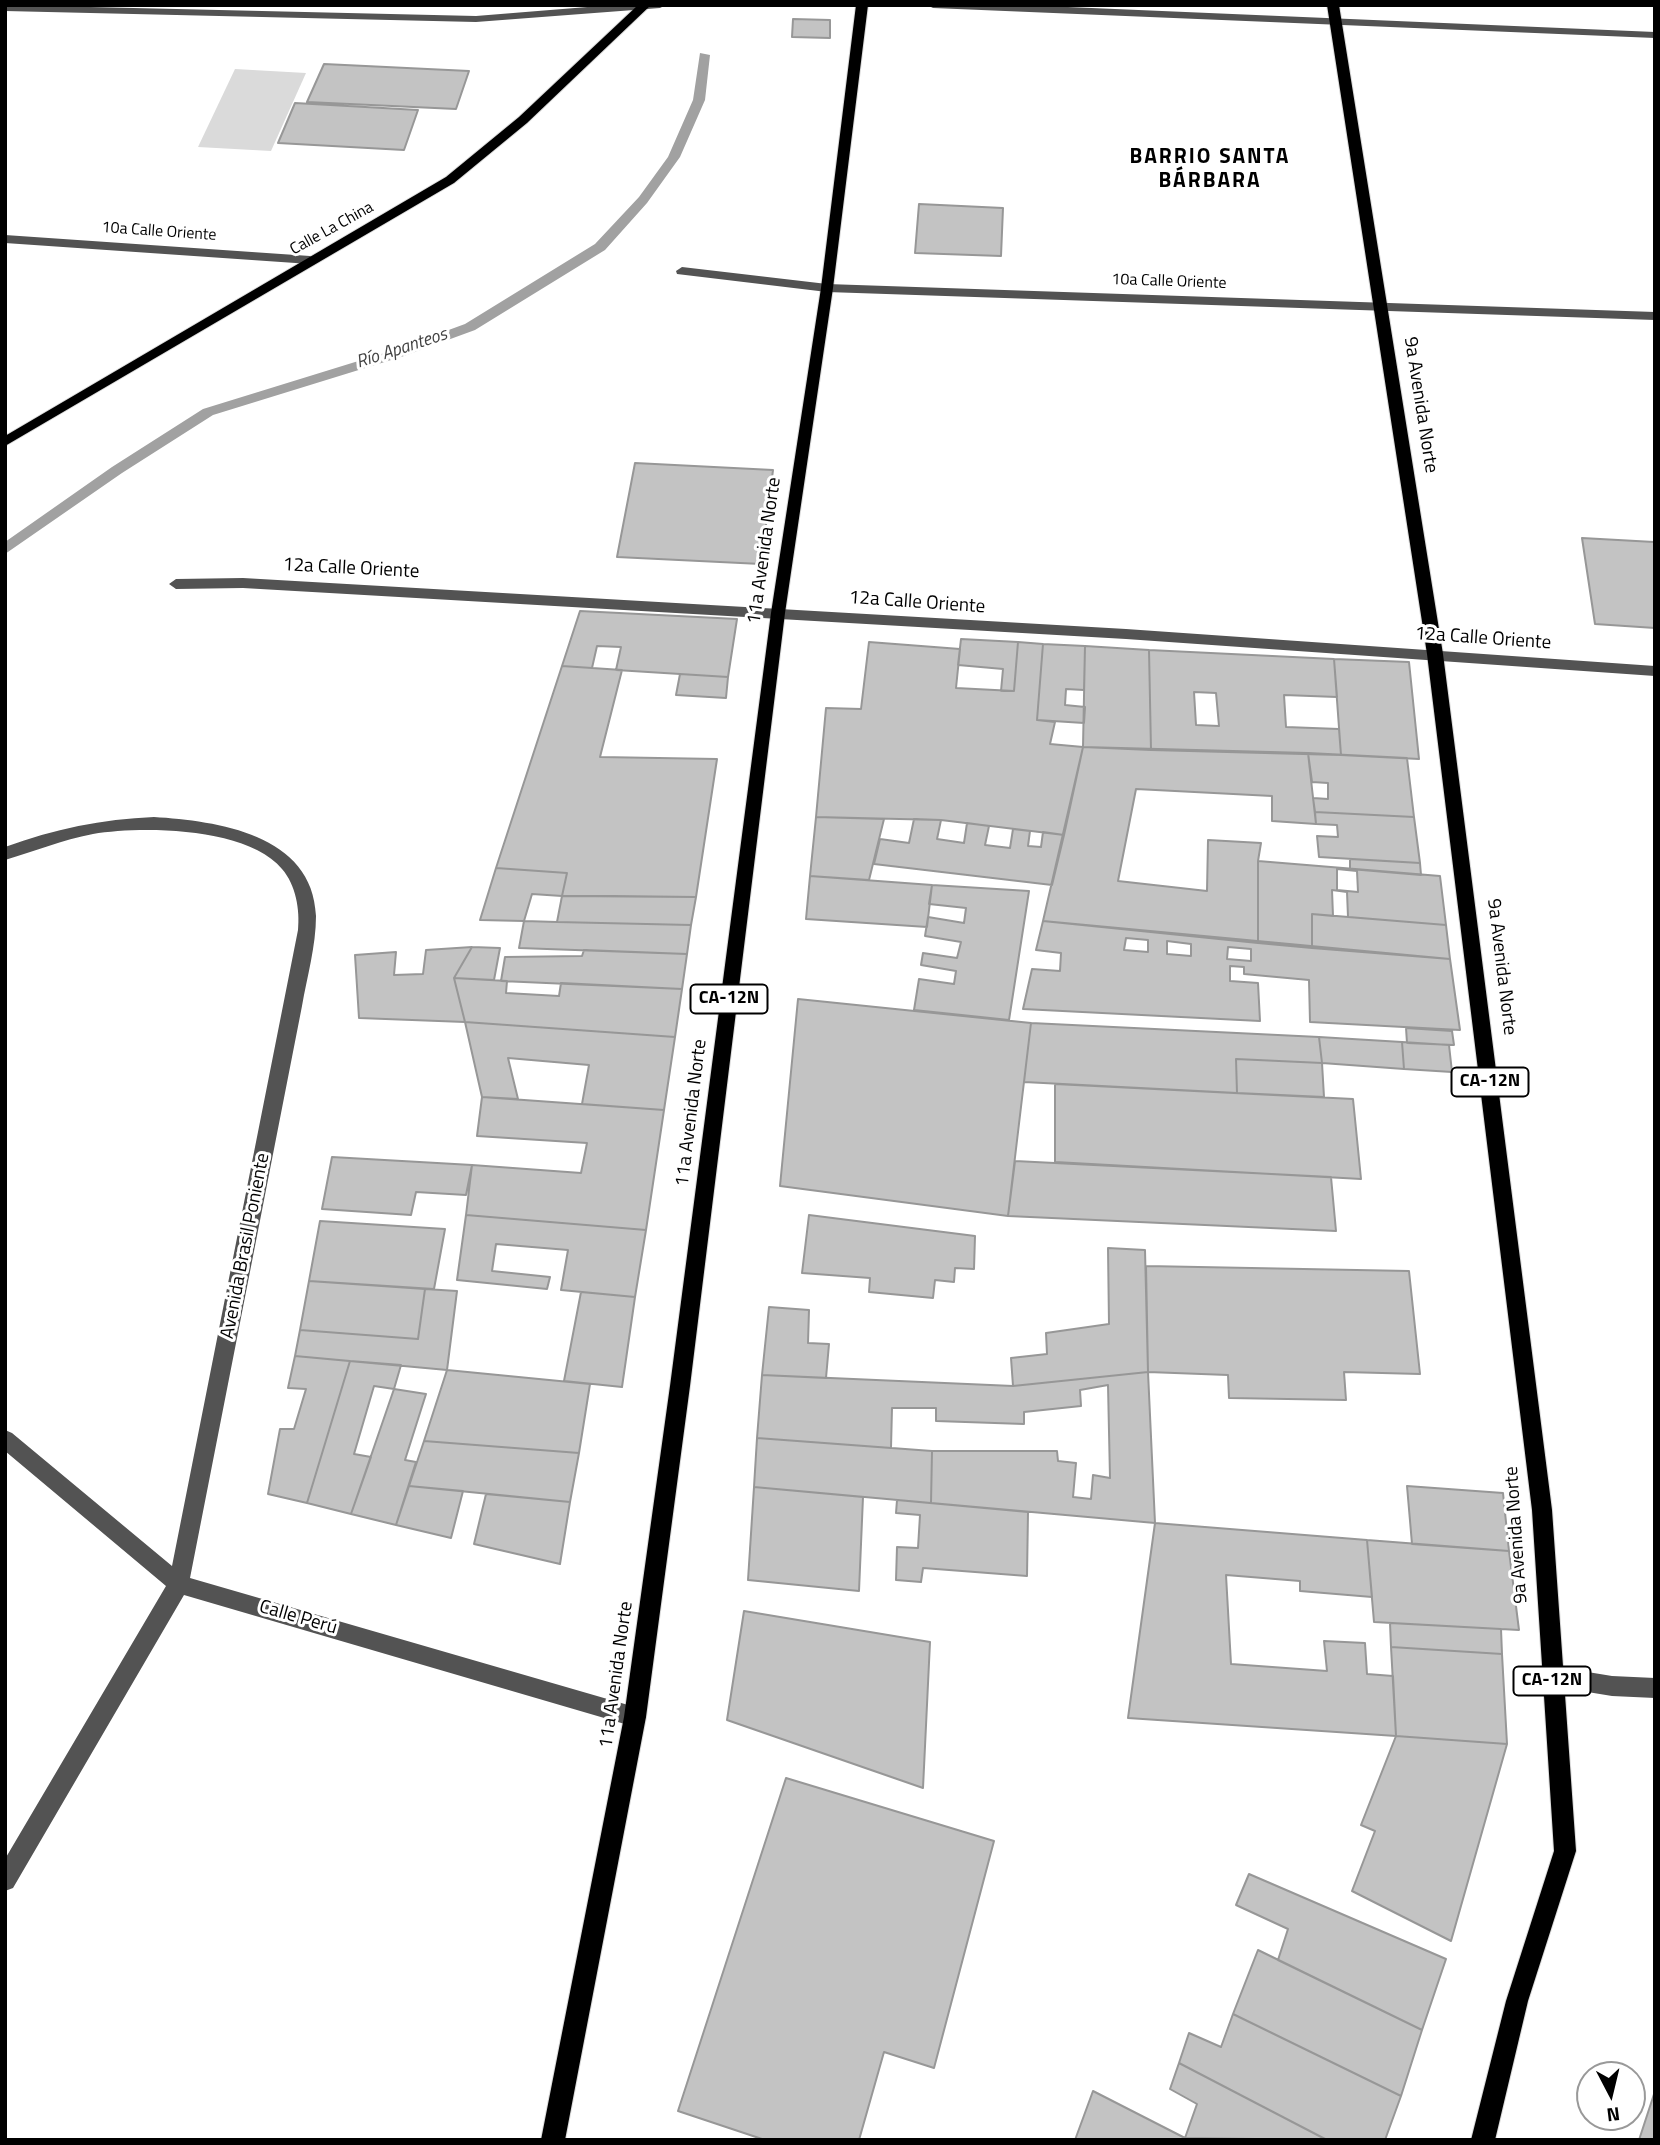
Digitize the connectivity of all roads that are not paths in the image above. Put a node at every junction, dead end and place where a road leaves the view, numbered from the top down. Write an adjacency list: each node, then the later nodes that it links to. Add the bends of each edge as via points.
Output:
1 (660, 5): 5 (street)
2 (862, 5): 13 (main road, 11a Avenida Norte)
3 (933, 5): 8 (street)
4 (1334, 5): 8 (main road, 9a Avenida Norte)
5 (645, 6): 7 (street, via 476,19); 11 (main road, Calle La China, via 523,121 450,180)
6 (5, 8): 7 (street)
7 (350, 11)
8 (1336, 21): 9 (street); 14 (main road, 9a Avenida Norte)
9 (1655, 35)
10 (5, 239): 11 (street, 10a Calle Oriente)
11 (310, 260): 16 (main road, Calle La China)
12 (682, 271): 13 (street, 10a Calle Oriente)
13 (827, 288): 14 (street, 10a Calle Oriente); 18 (main road, 11a Avenida Norte)
14 (1379, 308): 15 (street, 10a Calle Oriente); 19 (main road, 9a Avenida Norte)
15 (1655, 316)
16 (5, 442)
17 (176, 584): 18 (street, 12a Calle Oriente, via 243,583)
18 (778, 613): 19 (street, 12a Calle Oriente); 26 (main road, 11a Avenida Norte / CA-12N)
19 (1435, 654): 20 (street, 12a Calle Oriente); 24 (main road, 9a Avenida Norte / CA-12N, via 1542,1510)
20 (1655, 671)
21 (5, 854): 23 (street, Avenida Brasil Poniente, via 93,828 148,822 217,829 263,846 287,863 307,914 293,1006)
22 (5, 1439): 23 (street, Calle Perú)
23 (178, 1584): 26 (street, Calle Perú); 27 (street, Avenida Brasil Poniente)
24 (1551, 1676): 25 (street); 29 (main road, 9a Avenida Norte / CA-12N, via 1565,1851 1517,2001)
25 (1655, 1688)
26 (635, 1717): 28 (main road, 11a Avenida Norte)
27 (5, 1880)
28 (553, 2140)
29 (1483, 2140)

